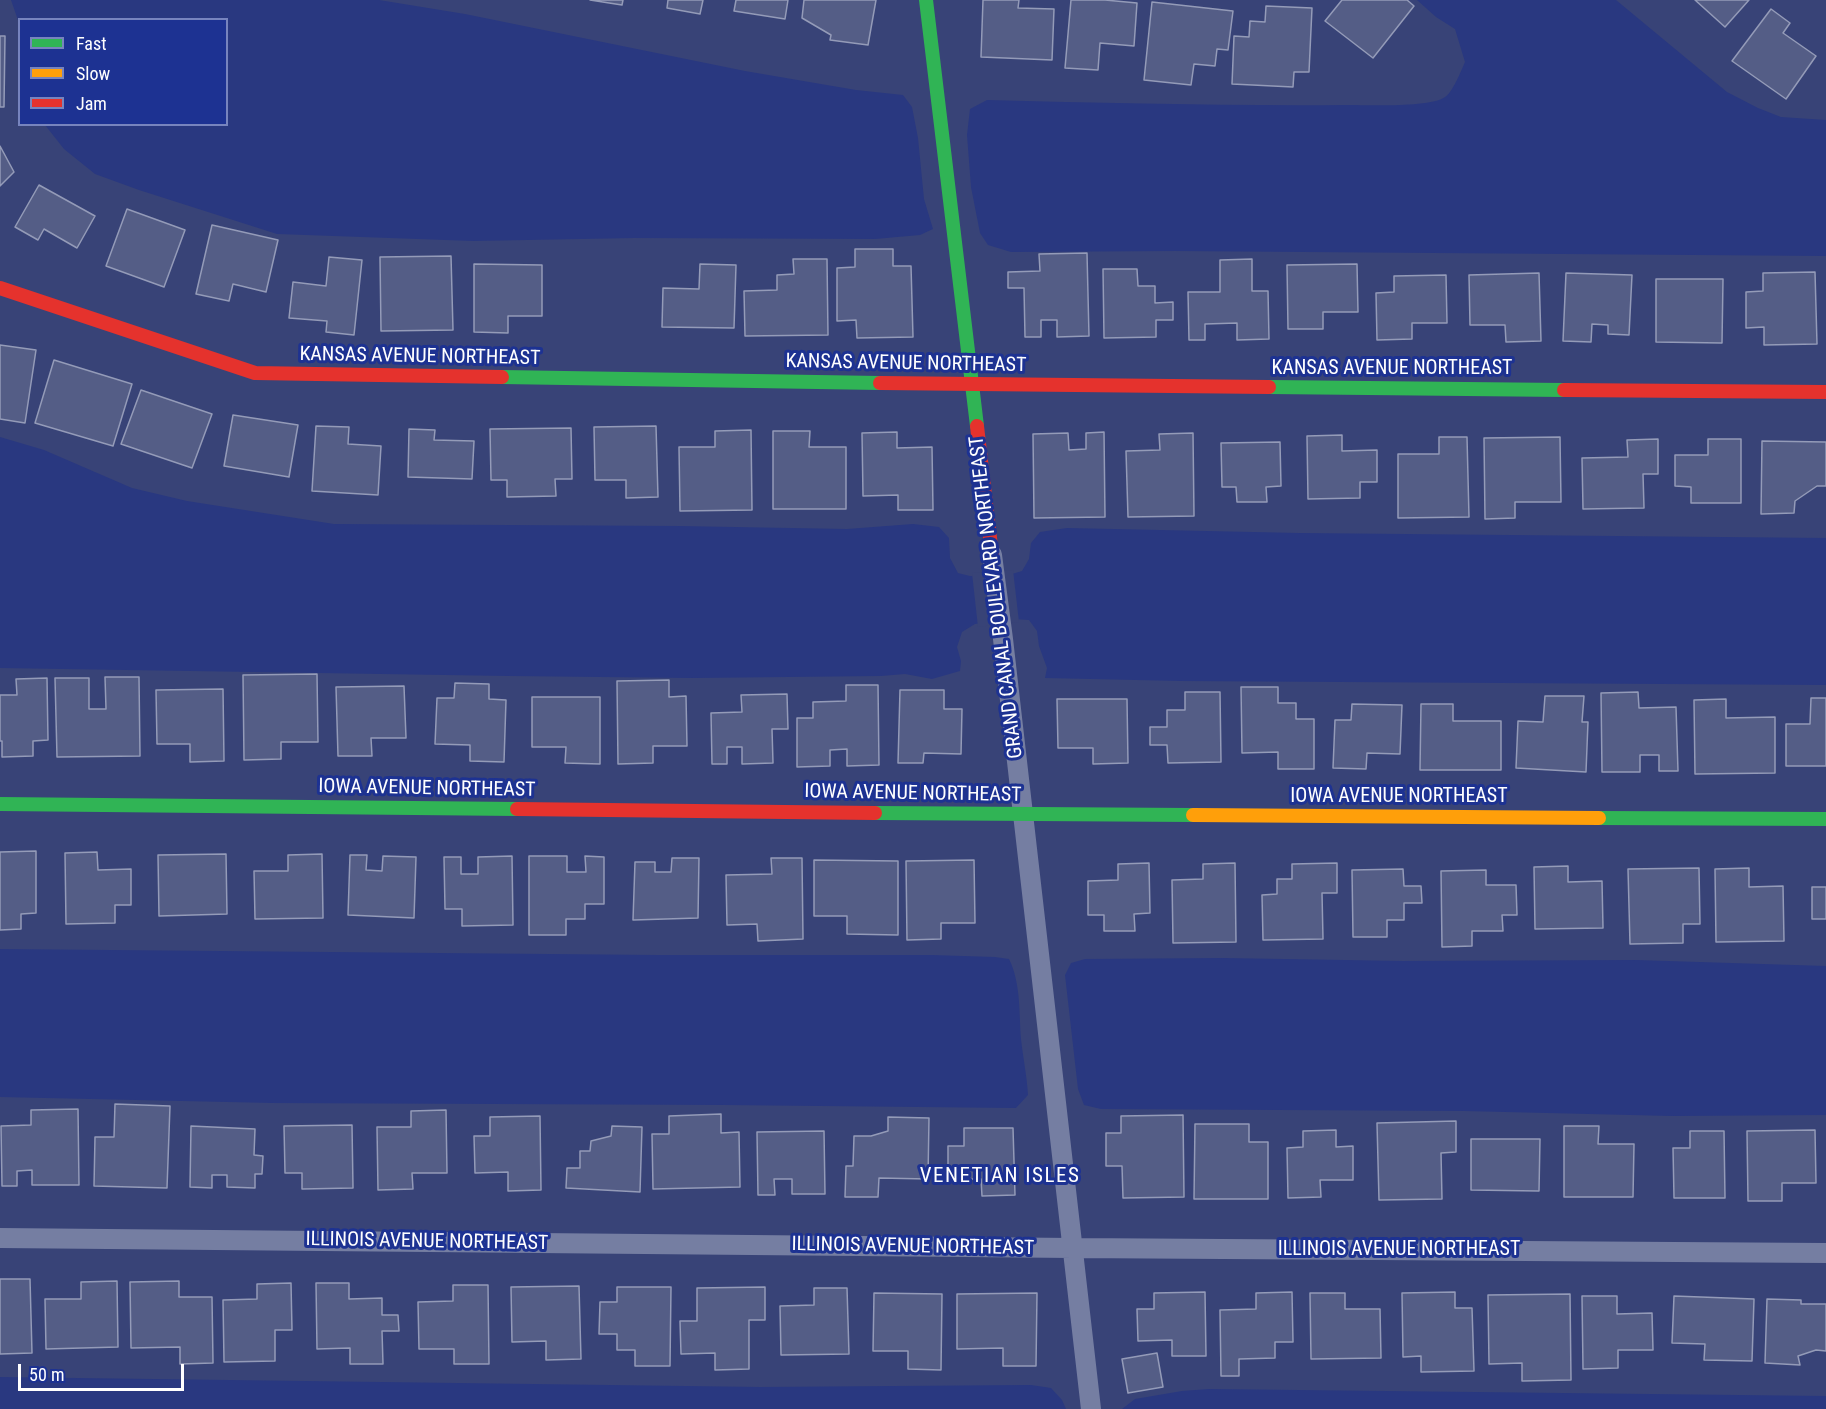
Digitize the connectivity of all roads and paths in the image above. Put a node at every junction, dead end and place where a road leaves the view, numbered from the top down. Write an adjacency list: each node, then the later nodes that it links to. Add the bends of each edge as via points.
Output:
1 (926, 0): 3 (street, GRAND CANAL BOULEVARD NORTHEAST)
2 (0, 288): 3 (street, KANSAS AVENUE NORTHEAST, via 255,373)
3 (971, 385): 4 (street, KANSAS AVENUE NORTHEAST); 5 (street, GRAND CANAL BOULEVARD NORTHEAST)
4 (1826, 392)
5 (992, 555): 7 (street, GRAND CANAL BOULEVARD NORTHEAST)
6 (0, 804): 7 (street, IOWA AVENUE NORTHEAST)
7 (1023, 814): 8 (street, IOWA AVENUE NORTHEAST); 10 (street, GRAND CANAL BOULEVARD NORTHEAST)
8 (1826, 819)
9 (0, 1238): 10 (street, ILLINOIS AVENUE NORTHEAST)
10 (1073, 1248): 11 (street, ILLINOIS AVENUE NORTHEAST); 12 (street, GRAND CANAL BOULEVARD NORTHEAST)
11 (1826, 1253)
12 (1091, 1409)

